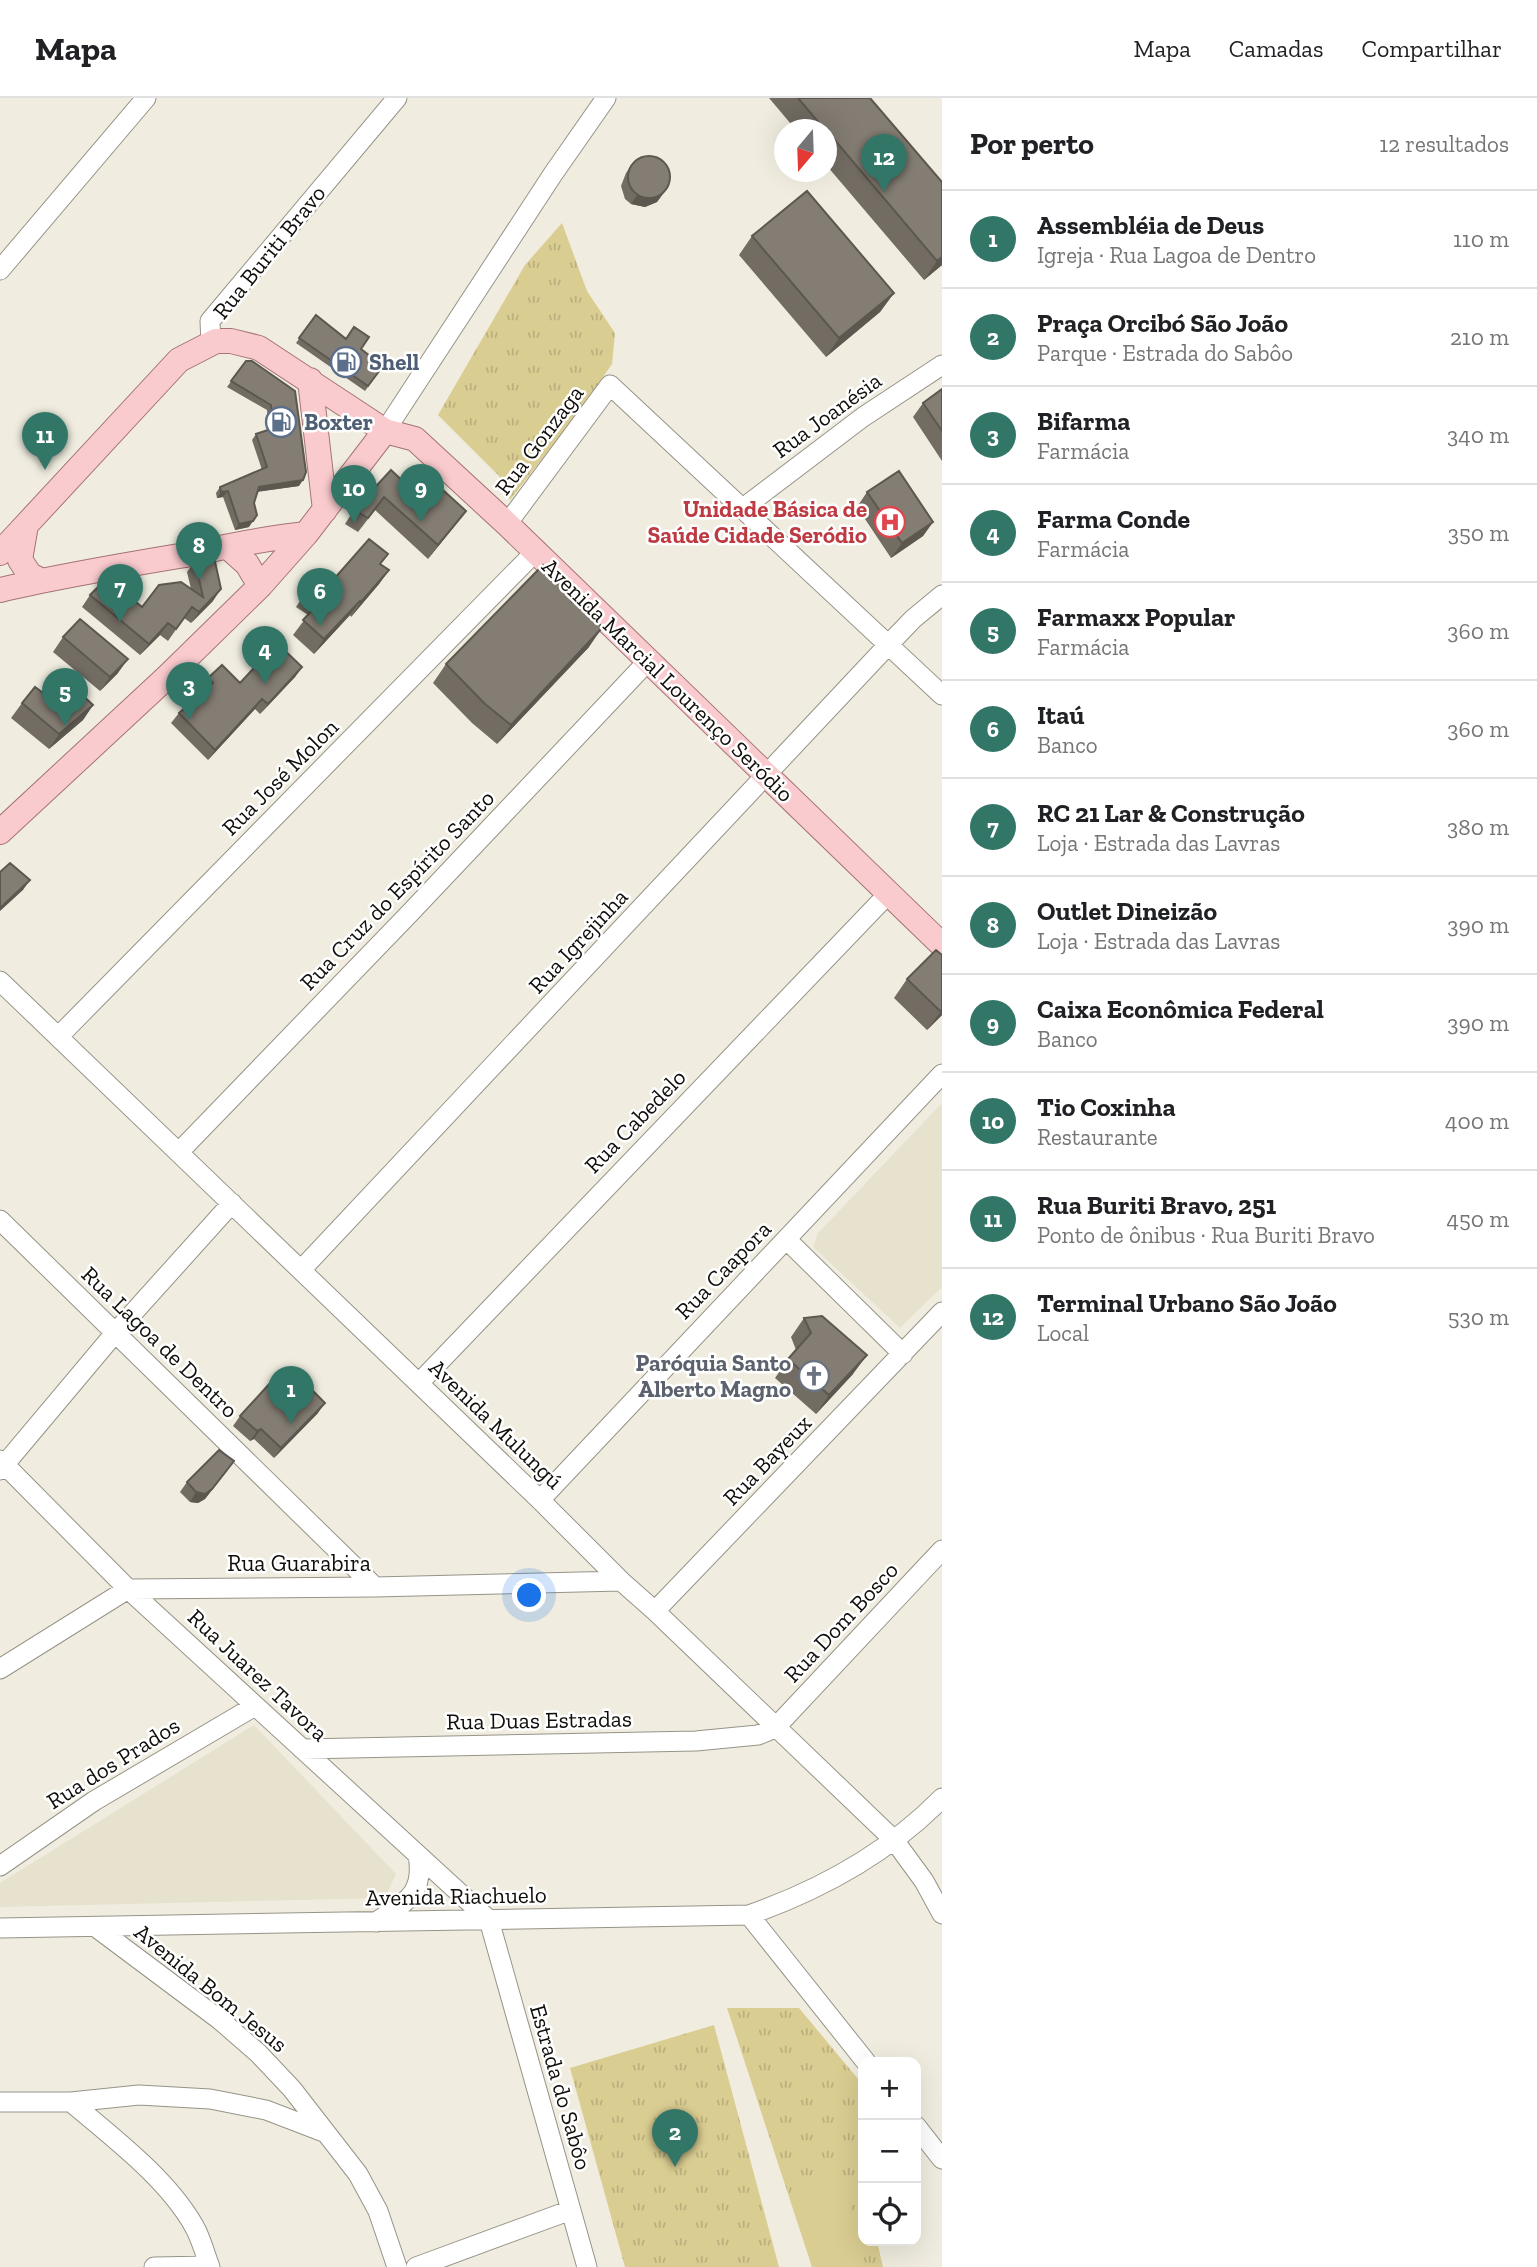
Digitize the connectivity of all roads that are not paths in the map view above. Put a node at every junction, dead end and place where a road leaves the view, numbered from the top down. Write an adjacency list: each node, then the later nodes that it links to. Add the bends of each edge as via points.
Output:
1 (146, 98): 4 (street)
2 (397, 98): 5 (street, Rua Buriti Bravo, via 210,321)
3 (606, 98): 8 (street)
4 (0, 270)
5 (211, 343): 7 (main road, Avenida Marcial Lourenço Seródio, via 231,341 259,348); 12 (main road, Rua Buriti Bravo, via 179,360)
6 (942, 365): 9 (street, Rua Joanésia, via 863,417)
7 (310, 380): 8 (main road, Avenida Marcial Lourenço Seródio); 10 (main road)
8 (385, 431): 10 (main road); 11 (main road, Avenida Marcial Lourenço Seródio, via 415,439)
9 (743, 508): 11 (street, Rua Gonzaga, via 610,385); 21 (street)
10 (326, 510): 13 (main road)
11 (507, 524): 15 (main road, Avenida Marcial Lourenço Seródio)
12 (26, 525): 16 (main road, Rua Buriti Bravo); 17 (main road, via 20,560 30,575)
13 (306, 534): 14 (main road); 18 (main road)
14 (228, 547): 17 (main road); 18 (main road, via 247,564)
15 (536, 552): 22 (main road, Avenida Marcial Lourenço Seródio); 29 (street, Rua José Molon)
16 (0, 553)
17 (40, 580): 19 (main road)
18 (260, 586): 25 (main road)
19 (0, 590)
20 (942, 595): 21 (street, Rua Igrejinha)
21 (889, 644): 23 (street); 24 (street, Rua Igrejinha)
22 (649, 660): 24 (main road, Avenida Marcial Lourenço Seródio); 31 (street, Rua Cruz do Espírito Santo)
23 (942, 695)
24 (766, 775): 26 (main road, Avenida Marcial Lourenço Seródio); 35 (street, Rua Igrejinha)
25 (0, 832)
26 (889, 893): 27 (main road, Avenida Marcial Lourenço Seródio); 39 (street, Rua Cabedelo)
27 (942, 945)
28 (0, 981): 29 (street, Avenida Mulungú)
29 (59, 1036): 31 (street, Avenida Mulungú)
30 (942, 1074): 34 (street, Rua Caapora)
31 (179, 1152): 32 (street, Avenida Mulungú)
32 (232, 1203): 35 (street, Avenida Mulungú); 37 (street)
33 (0, 1220): 37 (street, Rua Lagoa de Dentro)
34 (787, 1240): 38 (street); 41 (street, Rua Caapora)
35 (301, 1270): 39 (street, Avenida Mulungú)
36 (942, 1312): 38 (street, Rua Bayeux)
37 (115, 1333): 40 (street); 44 (street, Rua Lagoa de Dentro)
38 (903, 1354): 46 (street, Rua Bayeux)
39 (419, 1383): 41 (street, Avenida Mulungú)
40 (2, 1465): 45 (street, Rua Juarez Tavora)
41 (540, 1500): 43 (street, Avenida Mulungú)
42 (942, 1550): 49 (street, Rua Dom Bosco)
43 (621, 1581): 44 (street, Rua Guarabira); 46 (street, Avenida Mulungú)
44 (375, 1587): 45 (street, Rua Guarabira)
45 (128, 1589): 47 (street); 48 (street, Rua Juarez Tavora)
46 (655, 1611): 49 (street, Avenida Mulungú)
47 (0, 1669)
48 (255, 1706): 50 (street, Rua Juarez Tavora); 54 (street, Rua dos Prados, via 94,1801)
49 (775, 1728): 50 (street, Rua Duas Estradas, via 696,1741); 52 (street, Avenida Mulungú)
50 (302, 1749): 53 (street, Rua Juarez Tavora)
51 (942, 1798): 52 (street, Avenida Riachuelo)
52 (894, 1840): 55 (street, Avenida Mulungú); 56 (street, Avenida Riachuelo, via 807,1893)
53 (418, 1855): 57 (street, Rua Juarez Tavora); 58 (street, via 420,1876 414,1894)
54 (0, 1866)
55 (942, 1914)
56 (749, 1915): 57 (street, Avenida Riachuelo); 61 (street)
57 (489, 1920): 58 (street, Avenida Riachuelo); 67 (street, Estrada do Sabôo)
58 (376, 1923): 60 (street, Avenida Riachuelo)
59 (0, 1928): 60 (street, Avenida Riachuelo)
60 (97, 1928): 65 (street, Avenida Bom Jesus, via 258,2053)
61 (862, 2057)
62 (0, 2102): 63 (street)
63 (71, 2102): 65 (street, via 139,2095 210,2099 266,2110); 68 (street, via 171,2194 194,2226)
64 (921, 2132): 66 (street)
65 (328, 2134): 70 (street, Avenida Bom Jesus, via 378,2211)
66 (942, 2159)
67 (571, 2210): 71 (street); 72 (street, Estrada do Sabôo)
68 (210, 2266): 69 (street)
69 (154, 2267)
70 (397, 2267)
71 (416, 2267)
72 (587, 2267)

